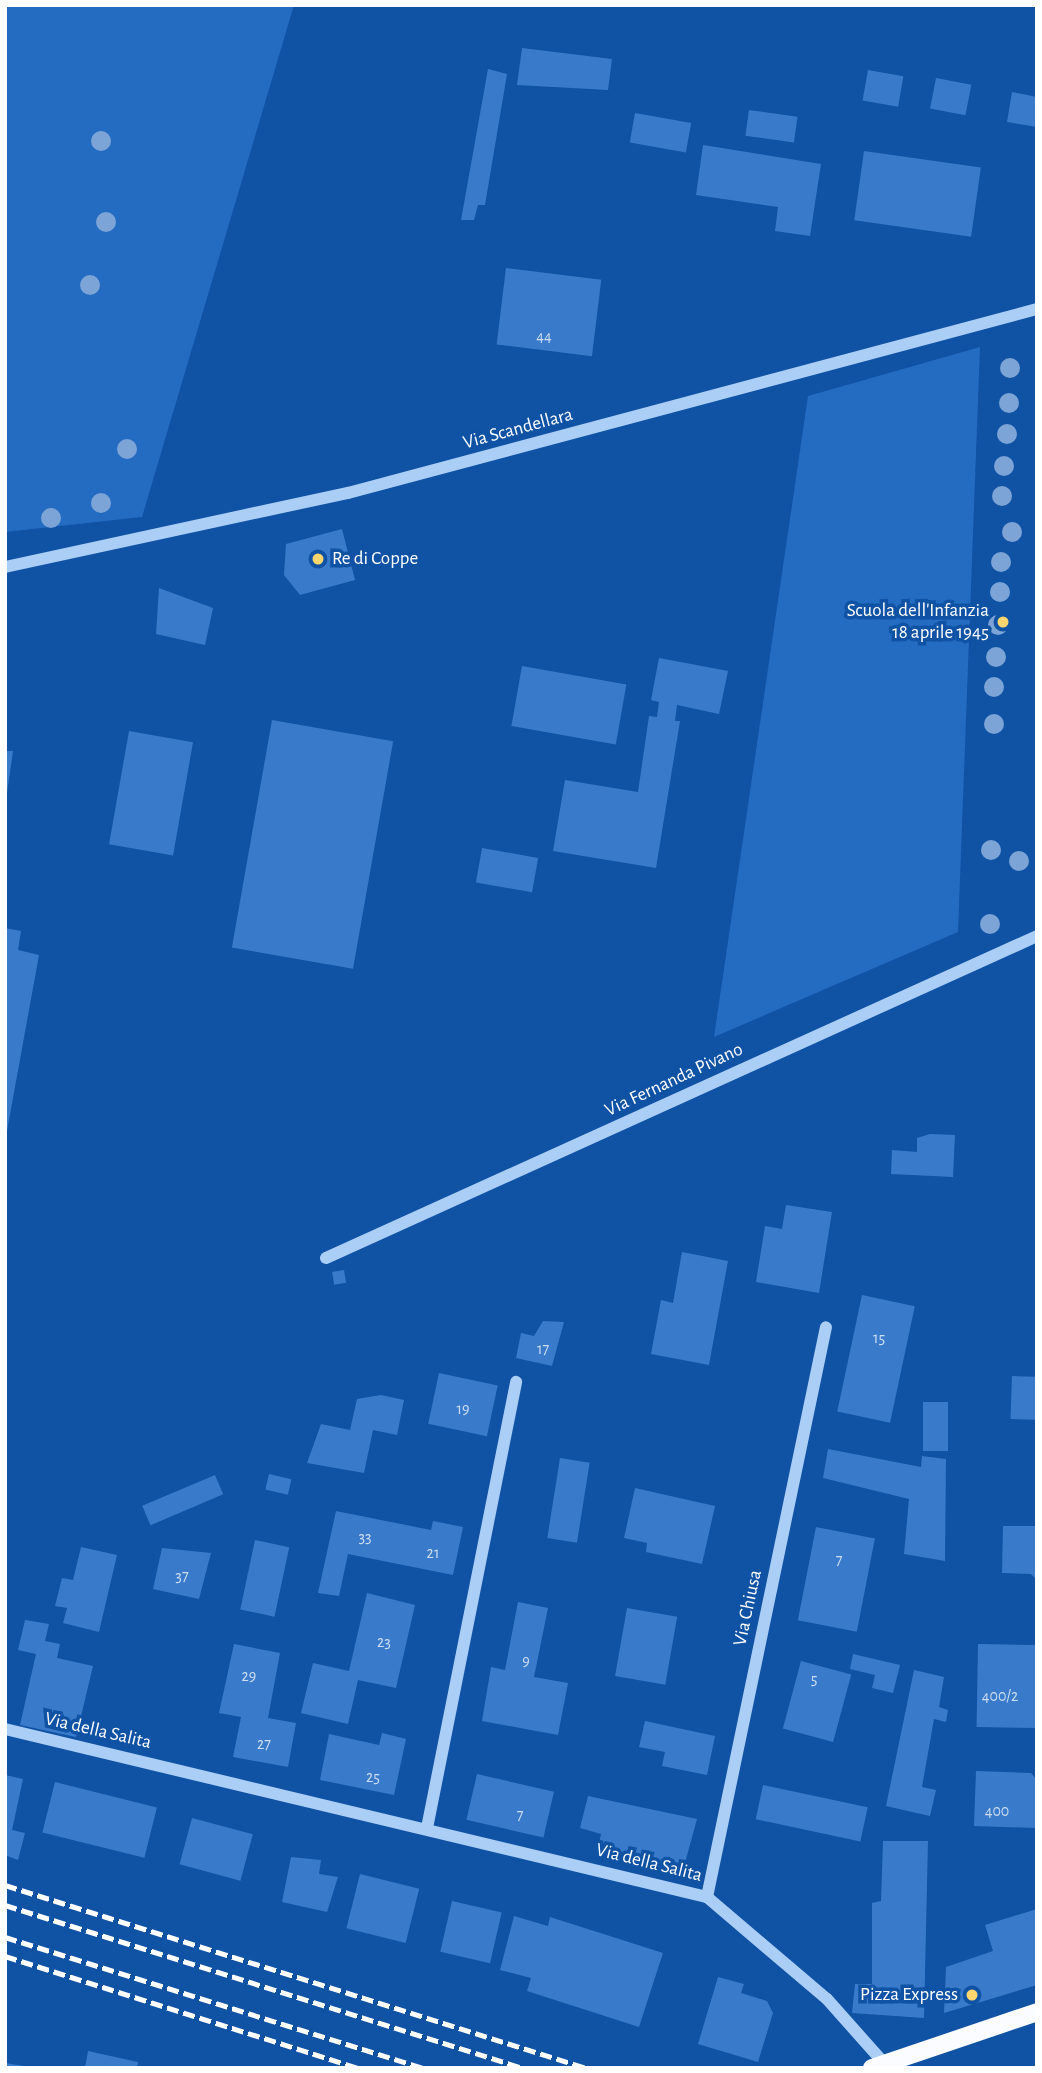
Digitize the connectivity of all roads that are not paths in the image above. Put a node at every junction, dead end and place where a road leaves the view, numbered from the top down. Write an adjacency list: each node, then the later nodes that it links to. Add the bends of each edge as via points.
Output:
1 (1037, 309): 2 (street, Via Scandellara, via 360,490)
2 (5, 567)
3 (1037, 936): 4 (street, Via Fernanda Pivano)
4 (326, 1258)
5 (826, 1327): 9 (street, Via Chiusa)
6 (516, 1382): 8 (street)
7 (5, 1729): 8 (street, Via della Salita)
8 (427, 1828): 9 (street, Via della Salita)
9 (707, 1897): 11 (street, Via della Salita, via 827,1999)
10 (1037, 2012): 11 (main road)
11 (877, 2065)

